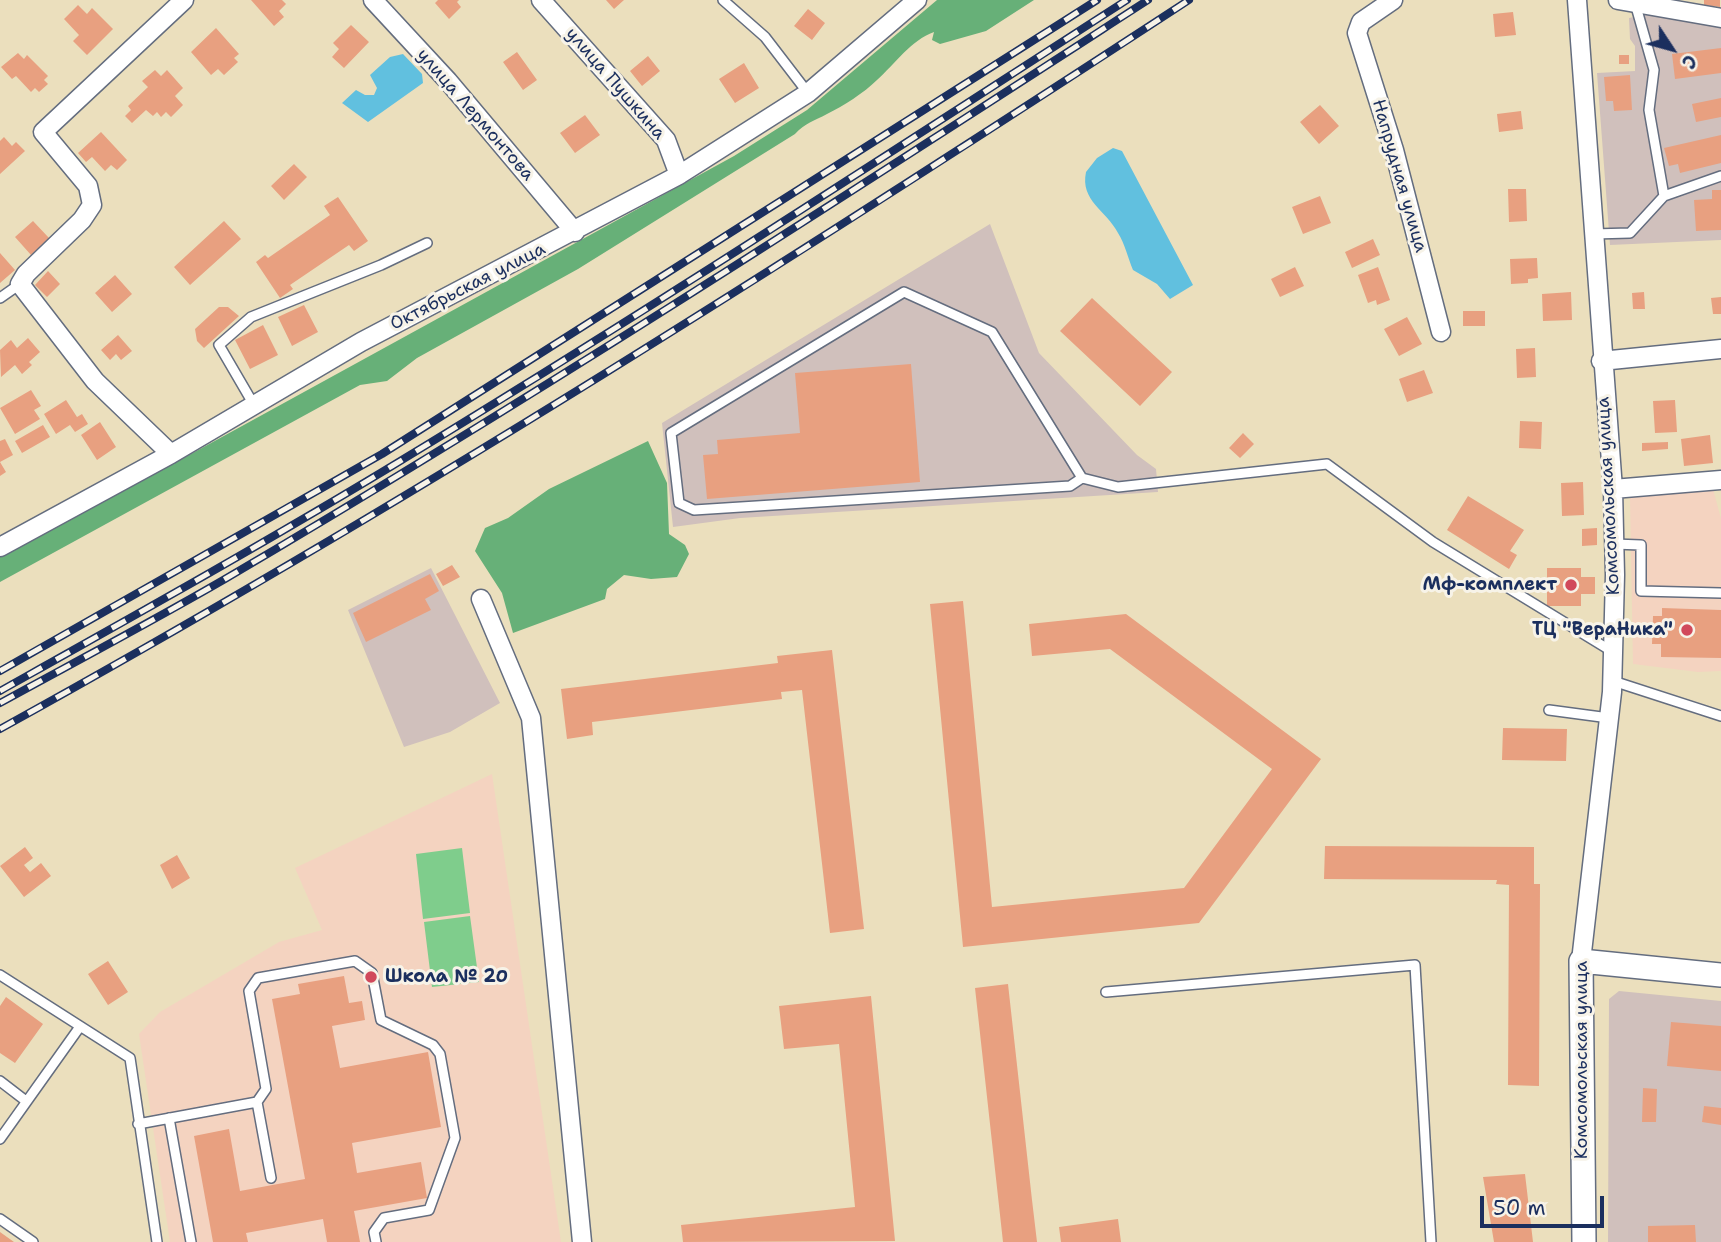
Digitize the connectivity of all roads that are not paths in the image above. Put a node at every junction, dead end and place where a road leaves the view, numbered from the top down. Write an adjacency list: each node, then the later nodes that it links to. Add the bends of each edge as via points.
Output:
1 (184, 0): 17 (street, via 43,132 88,186 92,205)
2 (373, 0): 14 (street, улица Лермонтова)
3 (541, 0): 11 (street, улица Пушкина, via 666,140)
4 (723, 0): 10 (lane, via 765,37)
5 (917, 0): 10 (street, Октябрьская улица)
6 (1393, 0): 19 (street, Напрудная улица, via 1361,22 1357,33 1394,150)
7 (1577, 0): 15 (street, Комсомольская улица)
8 (1627, 1): 9 (street); 13 (lane, via 1654,70 1649,110)
9 (1721, 18)
10 (808, 93): 11 (street, Октябрьская улица)
11 (679, 175): 14 (street, Октябрьская улица)
12 (1721, 176): 13 (lane)
13 (1664, 196): 15 (lane, via 1630,233)
14 (575, 232): 22 (street, Октябрьская улица, via 360,342)
15 (1593, 234): 21 (street, Комсомольская улица)
16 (427, 243): 22 (lane, via 251,317 219,345)
17 (20, 284): 18 (lane); 23 (street, via 95,381)
18 (0, 298)
19 (1441, 332)
20 (1721, 349): 21 (street)
21 (1601, 361): 26 (street, Комсомольская улица)
22 (254, 405): 23 (street, Октябрьская улица)
23 (171, 454): 28 (street, Октябрьская улица)
24 (1082, 478): 24 (lane, via 992,332 904,292 671,433 679,503 694,510 1070,486); 31 (lane, via 1118,487 1326,464 1433,542)
25 (1721, 481): 26 (street)
26 (1613, 489): 27 (street, Комсомольская улица)
27 (1614, 544): 29 (lane, via 1641,545 1641,591); 31 (street, Комсомольская улица)
28 (0, 547)
29 (1721, 593)
30 (481, 599): 53 (street, via 531,718)
31 (1614, 653): 32 (street, Комсомольская улица)
32 (1613, 681): 34 (lane); 35 (street, Комсомольская улица)
33 (1549, 710): 35 (lane)
34 (1721, 716)
35 (1609, 718): 36 (street, Комсомольская улица)
36 (1581, 961): 38 (street); 55 (street, Комсомольская улица)
37 (0, 975): 40 (lane)
38 (1721, 975)
39 (1106, 992): 54 (lane, via 1415,965)
40 (79, 1028): 42 (lane); 45 (lane, via 130,1058)
41 (0, 1081): 42 (lane)
42 (26, 1101): 46 (lane)
43 (257, 1102): 44 (lane); 47 (lane); 52 (lane, via 266,1089 249,991 258,978 355,961 372,973 381,1020 433,1045 440,1054 455,1138 429,1210 384,1218 374,1232)
44 (169, 1118): 45 (lane); 51 (lane)
45 (138, 1124): 50 (lane)
46 (0, 1139)
47 (271, 1178)
48 (0, 1219): 49 (lane)
49 (33, 1242)
50 (157, 1242)
51 (191, 1242)
52 (376, 1242)
53 (582, 1242)
54 (1431, 1242)
55 (1584, 1242)

